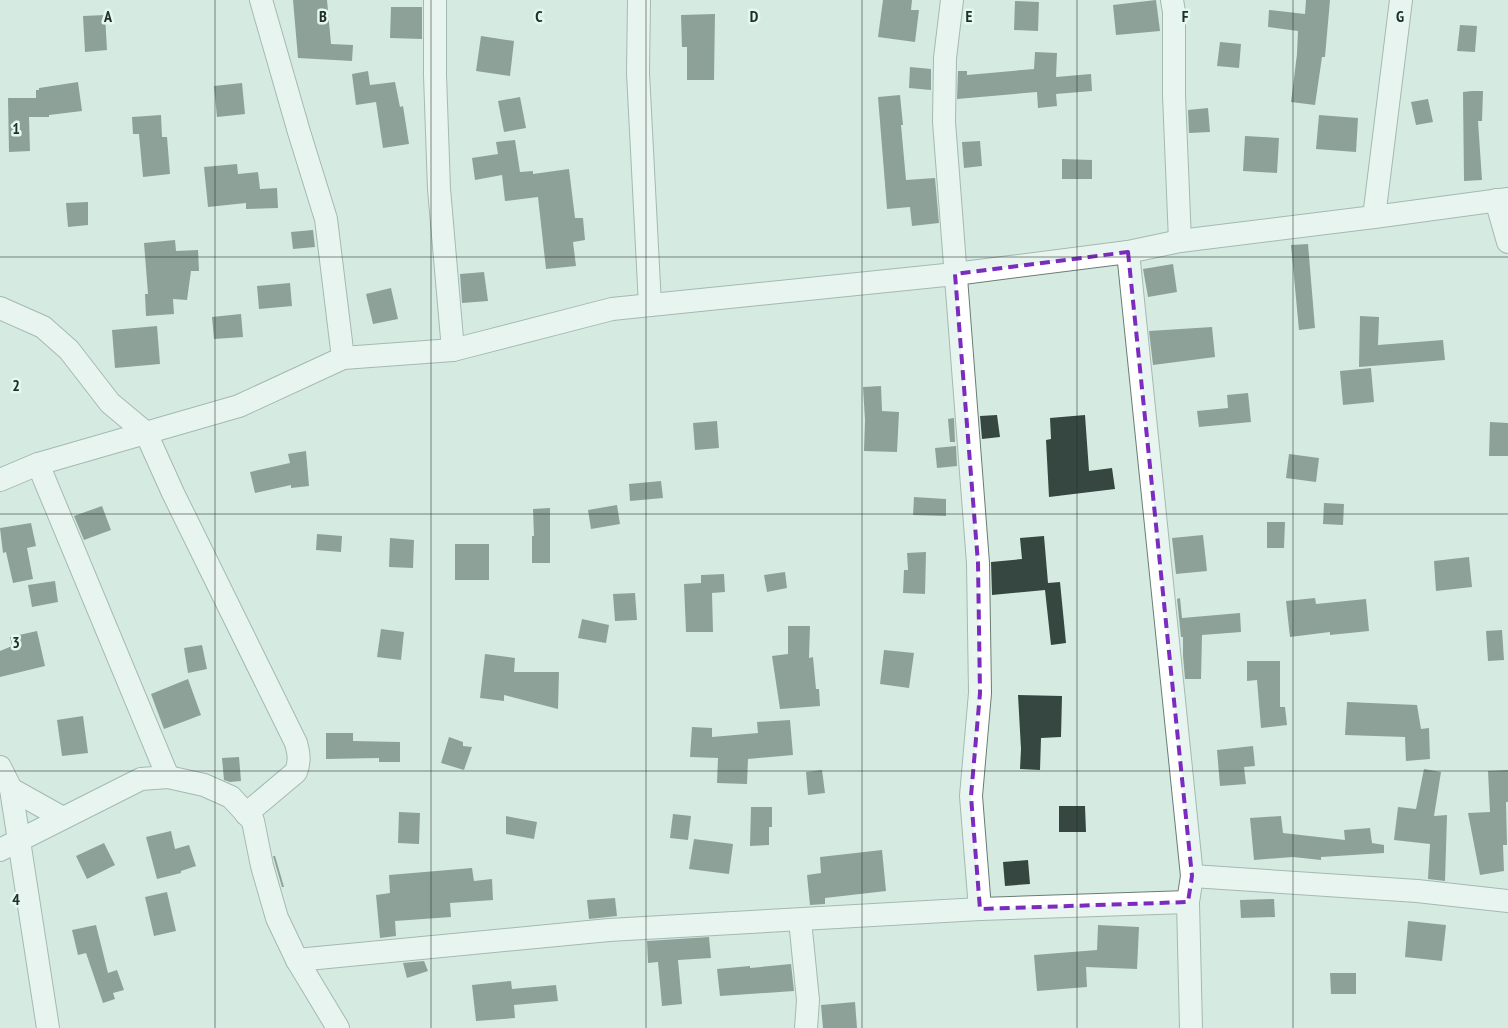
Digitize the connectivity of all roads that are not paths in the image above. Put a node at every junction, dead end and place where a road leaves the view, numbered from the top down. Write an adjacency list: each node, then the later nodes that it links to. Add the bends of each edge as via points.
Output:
1 (261, 0): 16 (street, via 326,219)
2 (435, 0): 15 (street, via 439,189)
3 (639, 0): 13 (street, via 638,73)
4 (952, 0): 12 (street, via 945,58 944,122)
5 (1172, 0): 9 (street)
6 (1401, 0): 8 (street)
7 (1502, 200): 8 (street); 10 (street)
8 (1374, 218): 9 (street)
9 (1180, 241): 11 (street)
10 (1508, 242)
11 (1128, 252): 12 (street); 26 (street)
12 (955, 274): 13 (street); 29 (street, via 978,563 980,692 970,796)
13 (650, 305): 15 (street, via 612,309)
14 (0, 308): 17 (street, via 43,327 69,350 110,403)
15 (453, 350): 16 (street)
16 (343, 358): 17 (street, via 239,406)
17 (146, 433): 18 (street); 23 (street, via 296,743 299,764 296,772)
18 (38, 464): 19 (street); 21 (street)
19 (0, 480)
20 (0, 766): 22 (street)
21 (168, 776): 23 (street, via 204,785 231,797); 24 (street, via 141,779)
22 (11, 788): 24 (street); 25 (street)
23 (246, 814): 31 (street, via 253,821 277,918)
24 (64, 818): 25 (street)
25 (9, 846): 32 (street)
26 (1192, 876): 27 (street, via 1417,891); 28 (street)
27 (1508, 901)
28 (1188, 902): 29 (street); 35 (street)
29 (980, 909): 30 (street)
30 (800, 920): 31 (street, via 609,930); 34 (street, via 808,1000)
31 (297, 960): 33 (street)
32 (48, 1028)
33 (338, 1028)
34 (806, 1028)
35 (1191, 1028)

